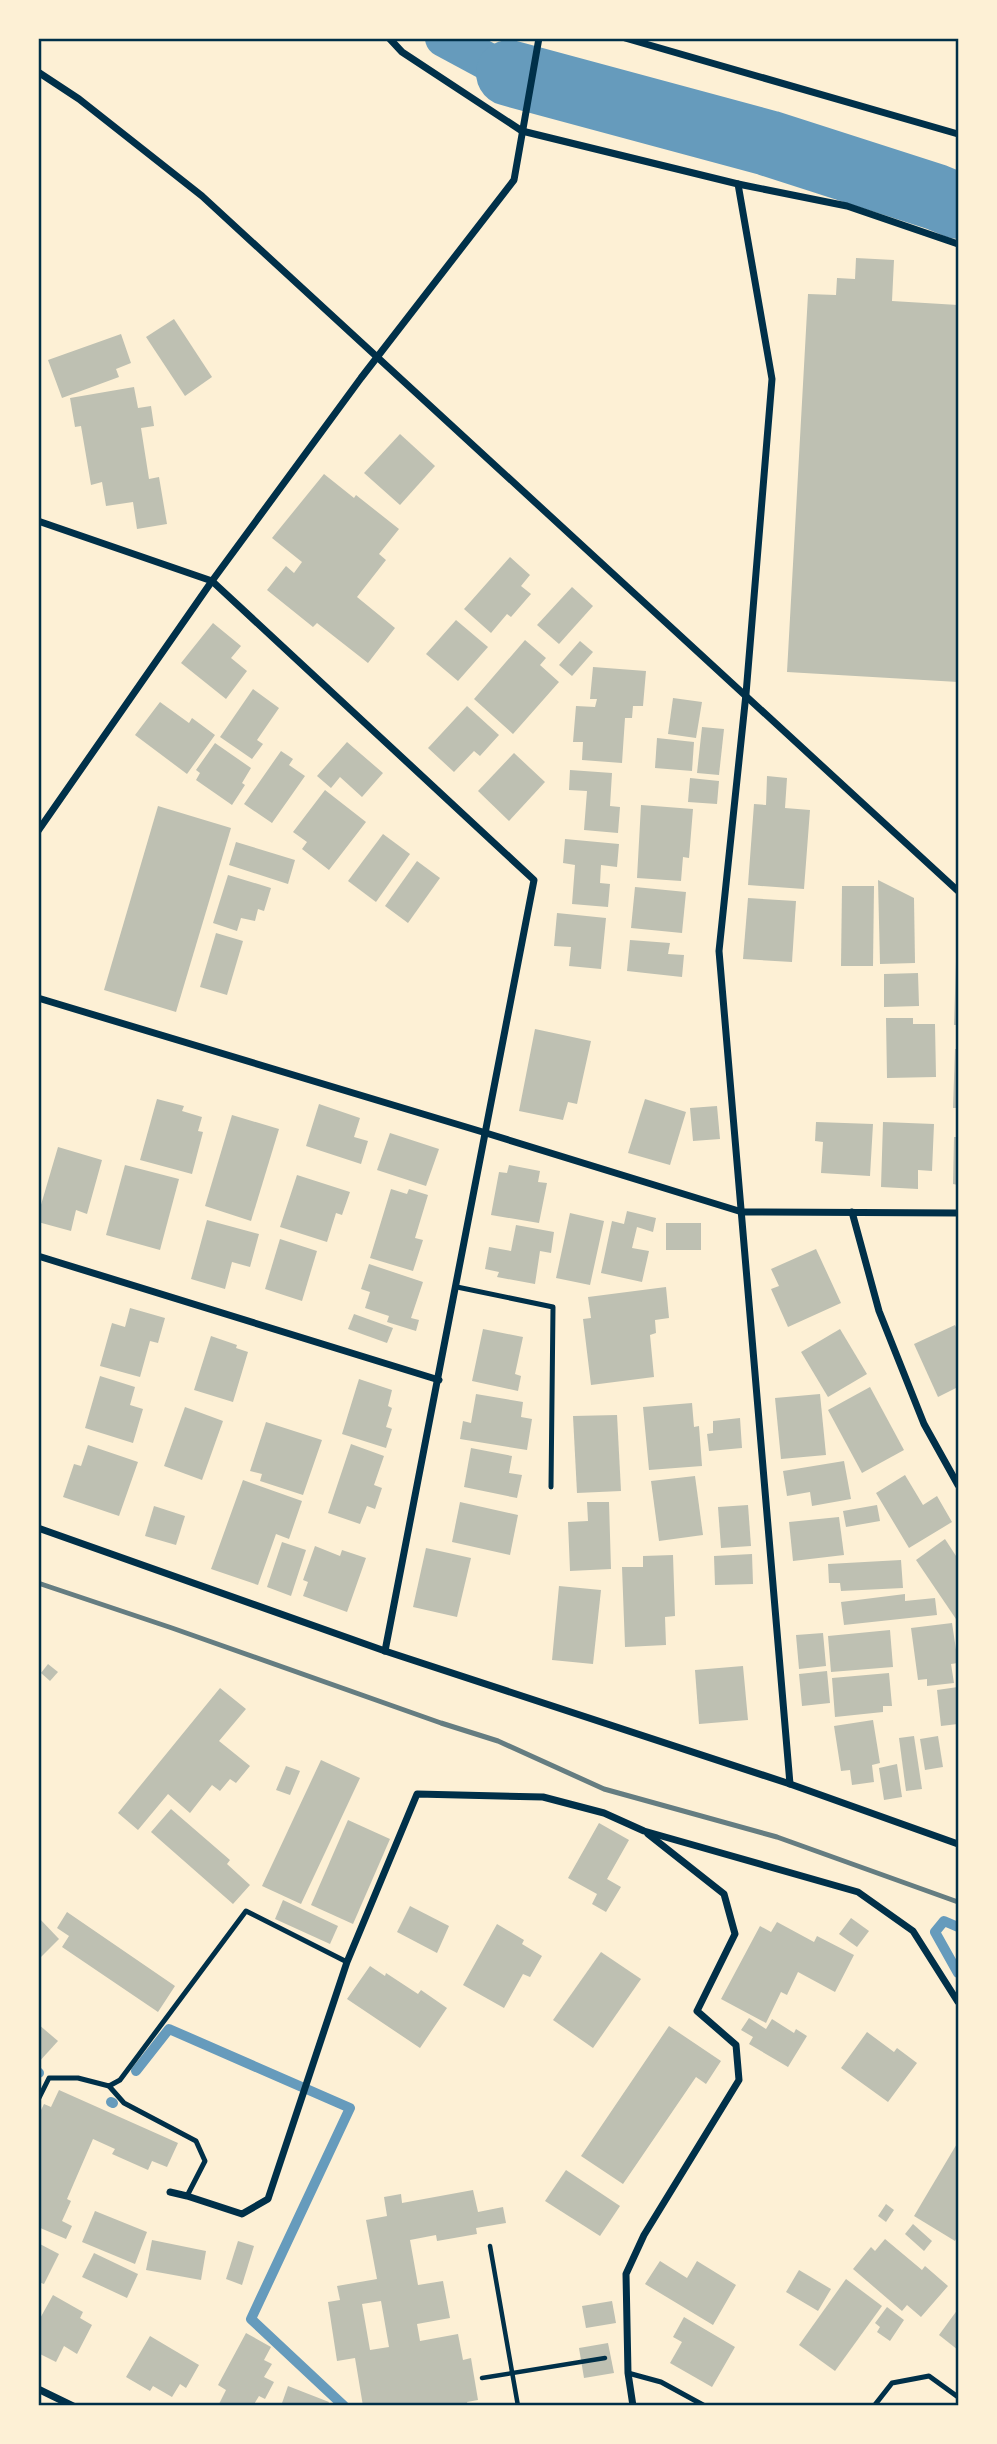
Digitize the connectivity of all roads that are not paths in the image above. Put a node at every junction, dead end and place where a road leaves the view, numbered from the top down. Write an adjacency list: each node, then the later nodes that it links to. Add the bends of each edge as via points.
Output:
1 (388, 38): 5 (street, via 402,52)
2 (539, 38): 5 (street)
3 (625, 38): 6 (street)
4 (38, 72): 9 (street, via 202,196)
5 (522, 130): 7 (street); 9 (street, via 514,180)
6 (958, 135)
7 (738, 184): 8 (street, via 847,206); 12 (street, via 772,379)
8 (958, 244)
9 (376, 358): 11 (street); 12 (street)
10 (38, 521): 11 (street)
11 (212, 581): 13 (street); 16 (street, via 534,880)
12 (746, 694): 14 (street); 17 (street, via 719,951)
13 (38, 831)
14 (958, 891)
15 (38, 998): 16 (street)
16 (486, 1133): 17 (street); 21 (street)
17 (742, 1212): 18 (street); 27 (street)
18 (852, 1212): 19 (street); 23 (street, via 879,1311 924,1424)
19 (958, 1213)
20 (38, 1256): 22 (street)
21 (457, 1287): 22 (street); 24 (lane, via 553,1307)
22 (439, 1380): 26 (street)
23 (958, 1485)
24 (551, 1487)
25 (38, 1528): 26 (street)
26 (385, 1651): 27 (street)
27 (790, 1784): 29 (street)
28 (644, 1831): 30 (street, via 604,1813 543,1797 417,1794); 31 (street, via 858,1892 913,1931); 36 (street, via 724,1894 735,1934 697,2011 736,2045 739,2080 644,2235 626,2274)
29 (958, 1844)
30 (347, 1962): 32 (lane, via 246,1911 120,2080); 35 (street, via 268,2199 242,2214)
31 (958, 2002)
32 (109, 2086): 33 (lane, via 78,2078 49,2078); 35 (lane, via 124,2103 195,2141 205,2161)
33 (38, 2100)
34 (170, 2192): 35 (street)
35 (187, 2196)
36 (628, 2373): 40 (street); 41 (lane, via 661,2382)
37 (38, 2389): 39 (street)
38 (958, 2397): 42 (lane, via 929,2376 892,2383)
39 (73, 2406)
40 (632, 2406)
41 (705, 2406)
42 (874, 2406)

